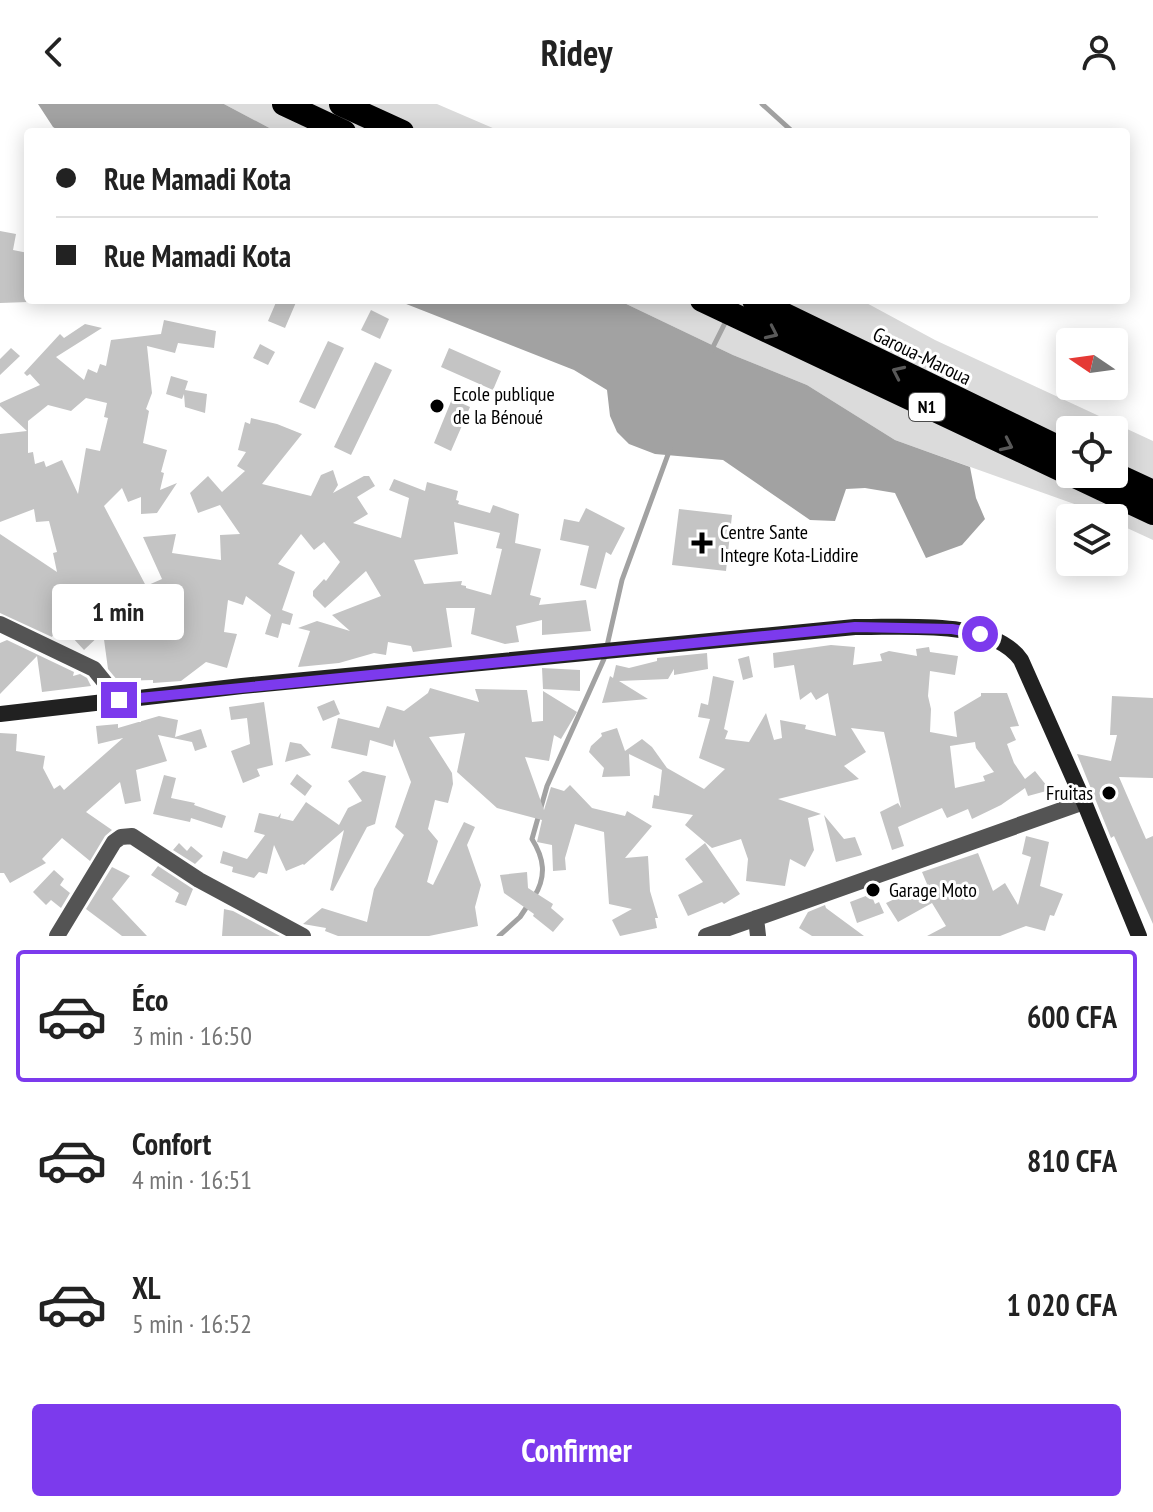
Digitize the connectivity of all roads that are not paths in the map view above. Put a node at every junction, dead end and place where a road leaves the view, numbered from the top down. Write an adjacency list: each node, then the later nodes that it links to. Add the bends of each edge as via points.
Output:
1 (284, 104): 3 (highway)
2 (341, 104): 4 (highway)
3 (335, 128)
4 (393, 128)
5 (710, 304): 10 (highway, N1, one-way to 10)
6 (762, 304): 7 (highway, Garoua-Maroua / N1, one-way to 6)
7 (1056, 446)
8 (1128, 480): 9 (highway)
9 (1153, 492)
10 (1153, 513)
11 (0, 624): 12 (street, via 94,669)
12 (119, 700): 13 (main road); 14 (main road, via 855,627 952,629 990,637 1015,651)
13 (0, 714)
14 (1084, 802): 15 (street); 20 (main road)
15 (756, 918): 18 (street); 19 (street)
16 (57, 936): 17 (street, via 114,842 132,836 199,880)
17 (303, 936)
18 (706, 936)
19 (758, 936)
20 (1139, 936)

